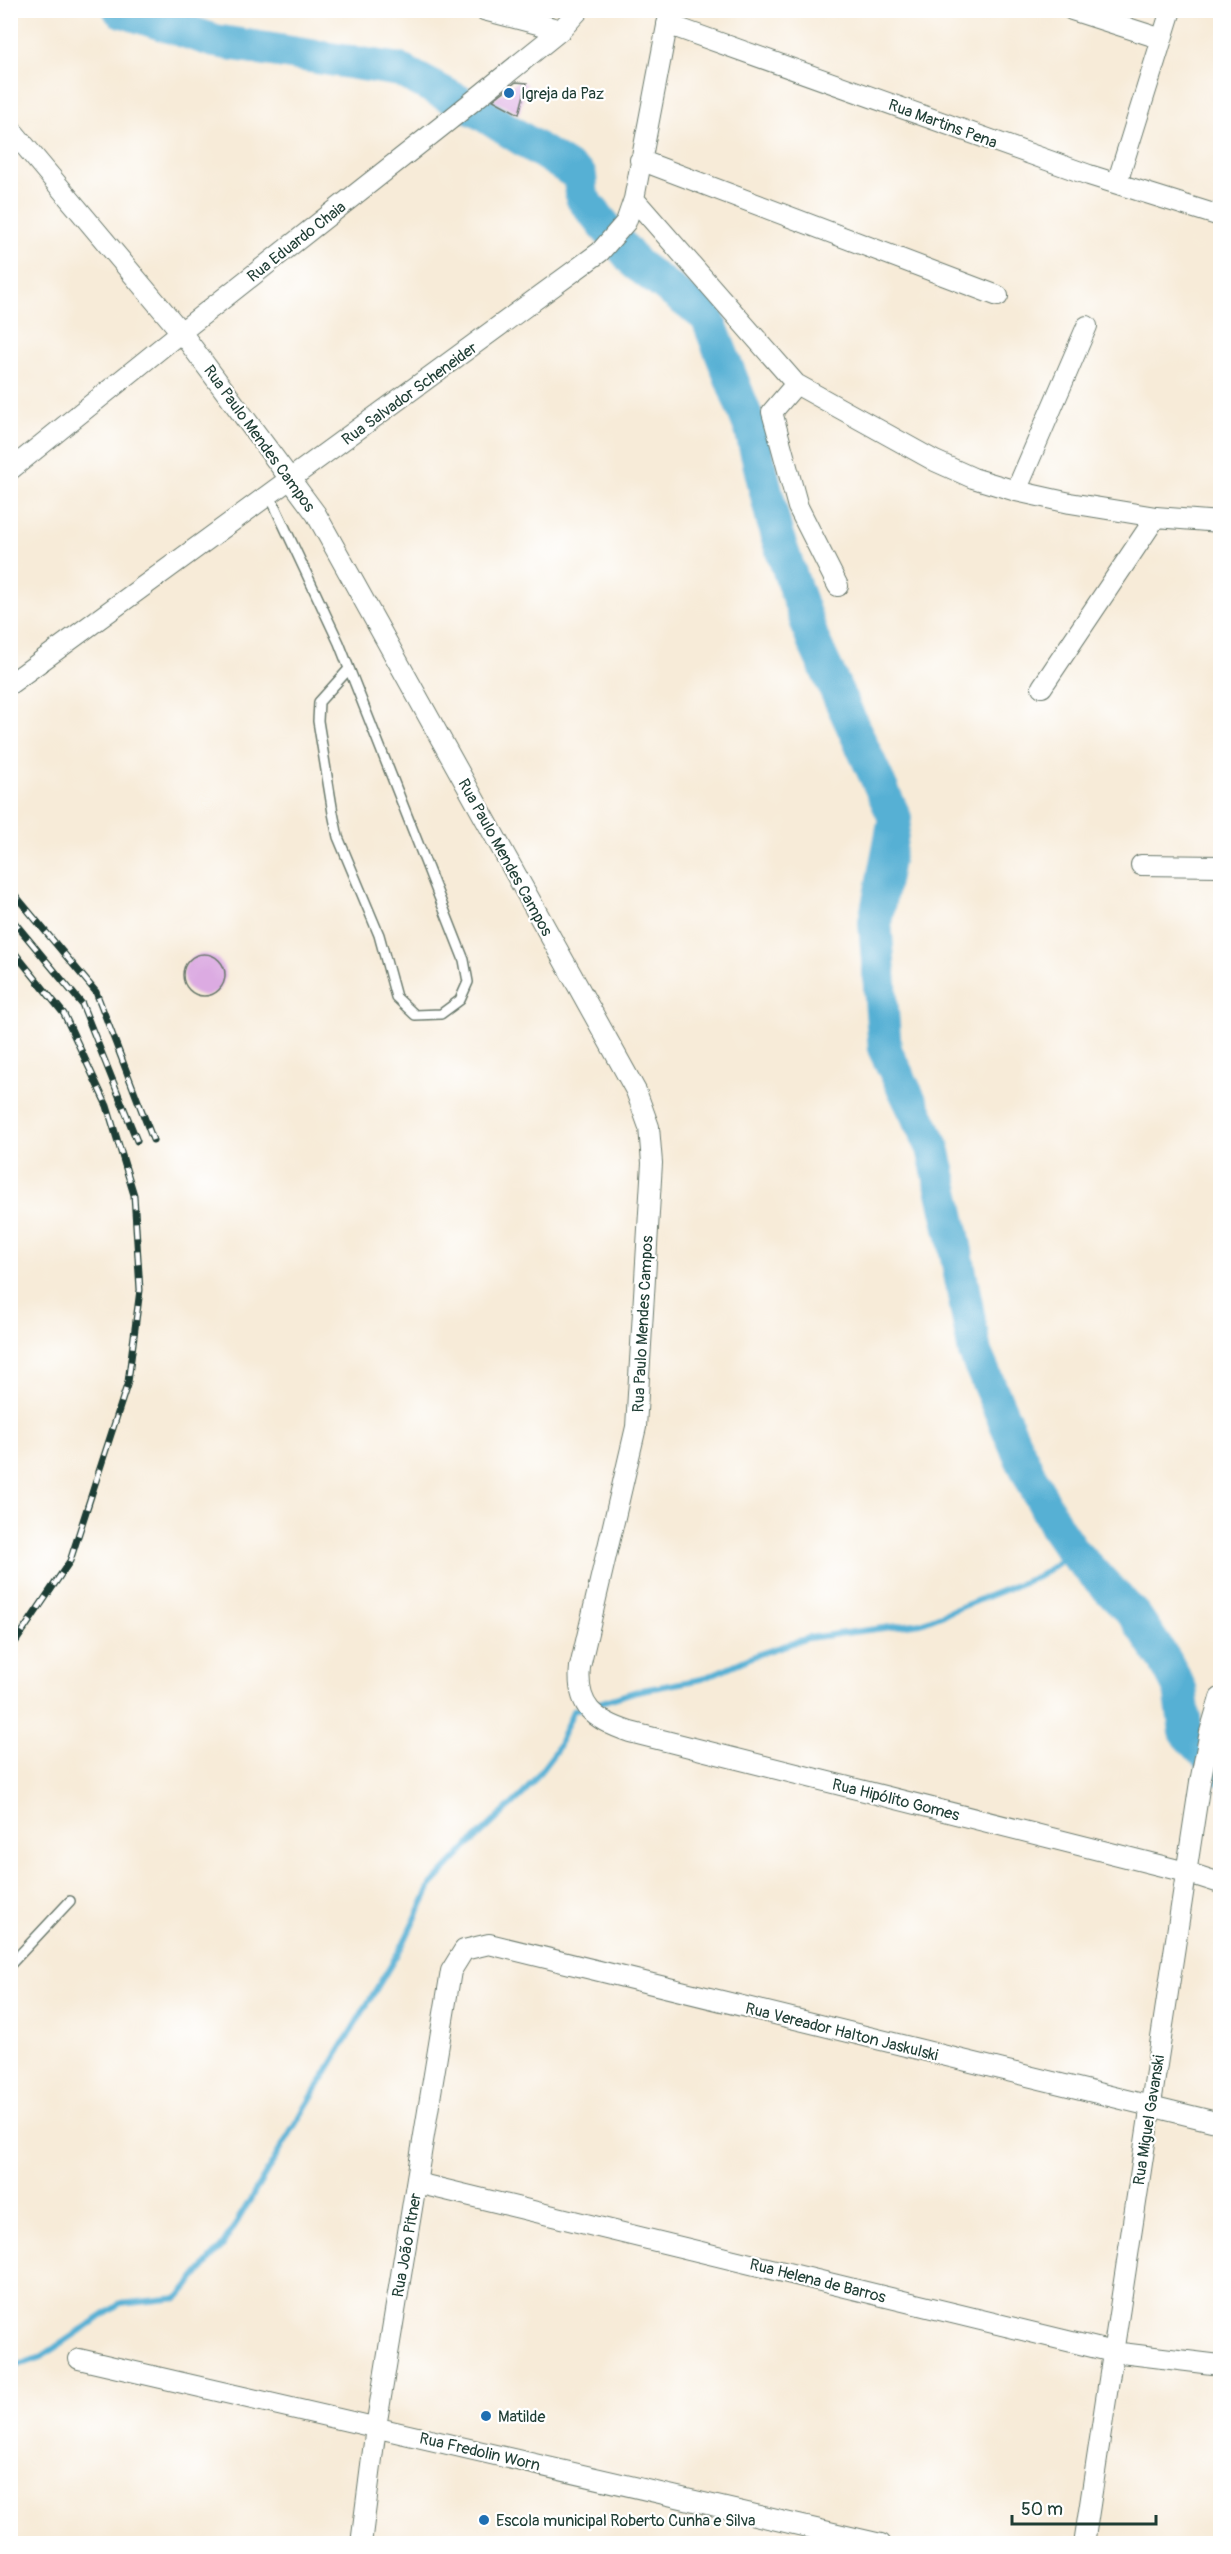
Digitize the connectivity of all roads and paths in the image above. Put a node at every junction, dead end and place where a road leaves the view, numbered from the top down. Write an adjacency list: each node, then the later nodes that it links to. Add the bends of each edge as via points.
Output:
1 (484, 10): 6 (street)
2 (579, 10): 6 (street, Rua Eduardo Chaia)
3 (1072, 10): 7 (street)
4 (1171, 10): 7 (street)
5 (668, 17): 9 (street, Rua Salvador Scheneider); 10 (street, Rua Martins Pena)
6 (561, 30): 15 (street, Rua Eduardo Chaia)
7 (1162, 39): 10 (street)
8 (10, 128): 15 (street, Rua Paulo Mendes Campos)
9 (640, 160): 11 (street, Rua Salvador Scheneider); 13 (street)
10 (1117, 183): 12 (street, Rua Martins Pena)
11 (634, 199): 16 (street); 18 (street, Rua Salvador Scheneider, via 626,222 600,252)
12 (1221, 216)
13 (998, 296)
14 (1087, 326): 19 (street)
15 (181, 332): 17 (street, Rua Eduardo Chaia); 18 (street, Rua Paulo Mendes Campos)
16 (796, 384): 19 (street, via 935,461); 23 (street, via 772,412 798,507)
17 (10, 470)
18 (291, 480): 20 (street, Rua Salvador Scheneider); 30 (street, Rua Paulo Mendes Campos, via 316,514 612,1046 649,1126 652,1163 636,1427 580,1667 578,1684)
19 (1016, 491): 21 (street)
20 (270, 495): 24 (lane); 25 (street, Rua Salvador Scheneider)
21 (1156, 517): 22 (street); 26 (street)
22 (1221, 522)
23 (838, 586)
24 (348, 670): 24 (lane, via 464,960 468,982 460,1000 441,1014 414,1015 396,997 379,934 338,837 318,711 319,702)
25 (10, 684)
26 (1042, 687)
27 (1141, 865): 28 (street)
28 (1221, 866)
29 (1221, 1698): 31 (street, Rua Miguel Gavanski, via 1210,1732)
30 (587, 1706): 31 (street, Rua Hipólito Gomes, via 608,1725 630,1732)
31 (1186, 1872): 32 (street, Rua Hipólito Gomes); 36 (street, Rua Miguel Gavanski)
32 (1221, 1883)
33 (70, 1900): 35 (lane)
34 (464, 1950): 36 (street, Rua Vereador Halton Jaskulski, via 489,1944); 38 (street, Rua João Pitner, via 451,1971)
35 (10, 1965)
36 (1151, 2106): 37 (street, Rua Vereador Halton Jaskulski); 39 (street, Rua Miguel Gavanski)
37 (1221, 2123)
38 (417, 2183): 39 (street, Rua Helena de Barros); 42 (street, Rua João Pitner)
39 (1113, 2352): 41 (street, Rua Helena de Barros); 45 (street, Rua Miguel Gavanski)
40 (79, 2359): 42 (street, Rua Fredolin Worn)
41 (1221, 2365)
42 (376, 2427): 43 (street, Rua João Pitner); 44 (street, Rua Fredolin Worn)
43 (361, 2544)
44 (881, 2544)
45 (1084, 2544)

